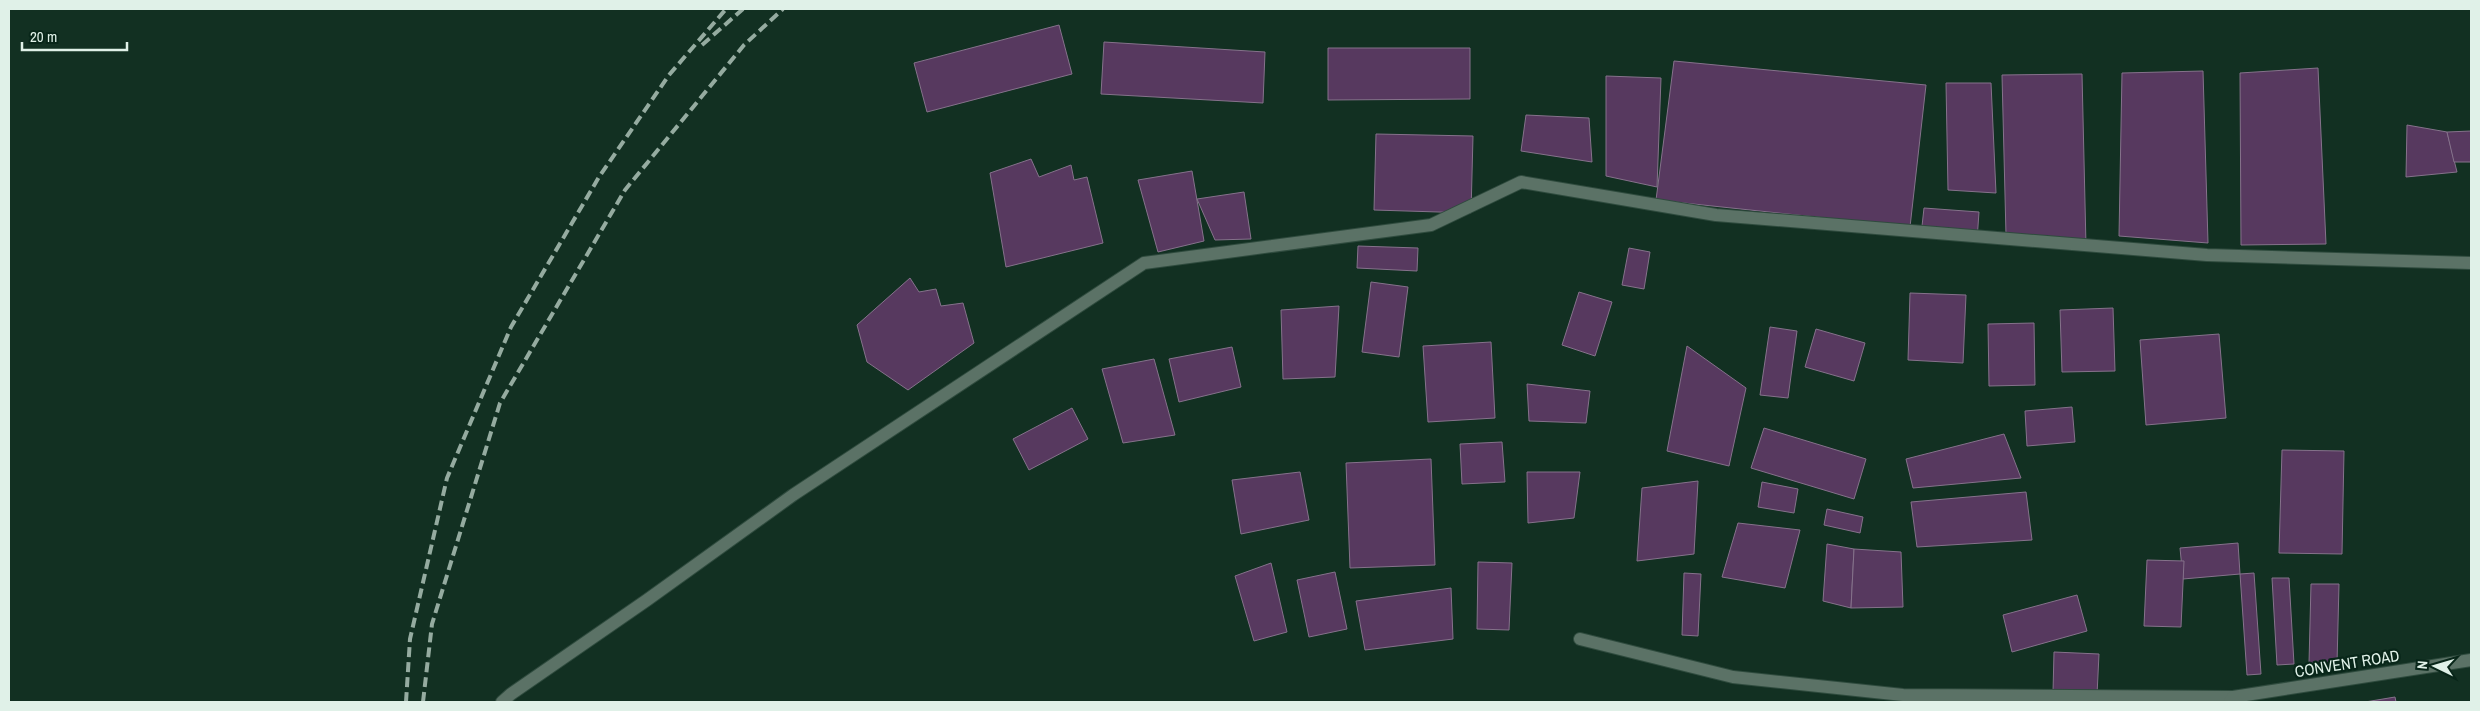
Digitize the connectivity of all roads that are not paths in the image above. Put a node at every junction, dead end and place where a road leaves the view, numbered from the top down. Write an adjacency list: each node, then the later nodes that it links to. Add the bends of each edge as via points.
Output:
1 (2471, 262): 5 (street, via 2207,255 1725,216 1521,182 1431,224 1144,263 793,495)
2 (1580, 639): 4 (street, CONVENT ROAD, via 1733,677 1903,695)
3 (2471, 660): 4 (street, CONVENT ROAD)
4 (2232, 699)
5 (502, 702)

